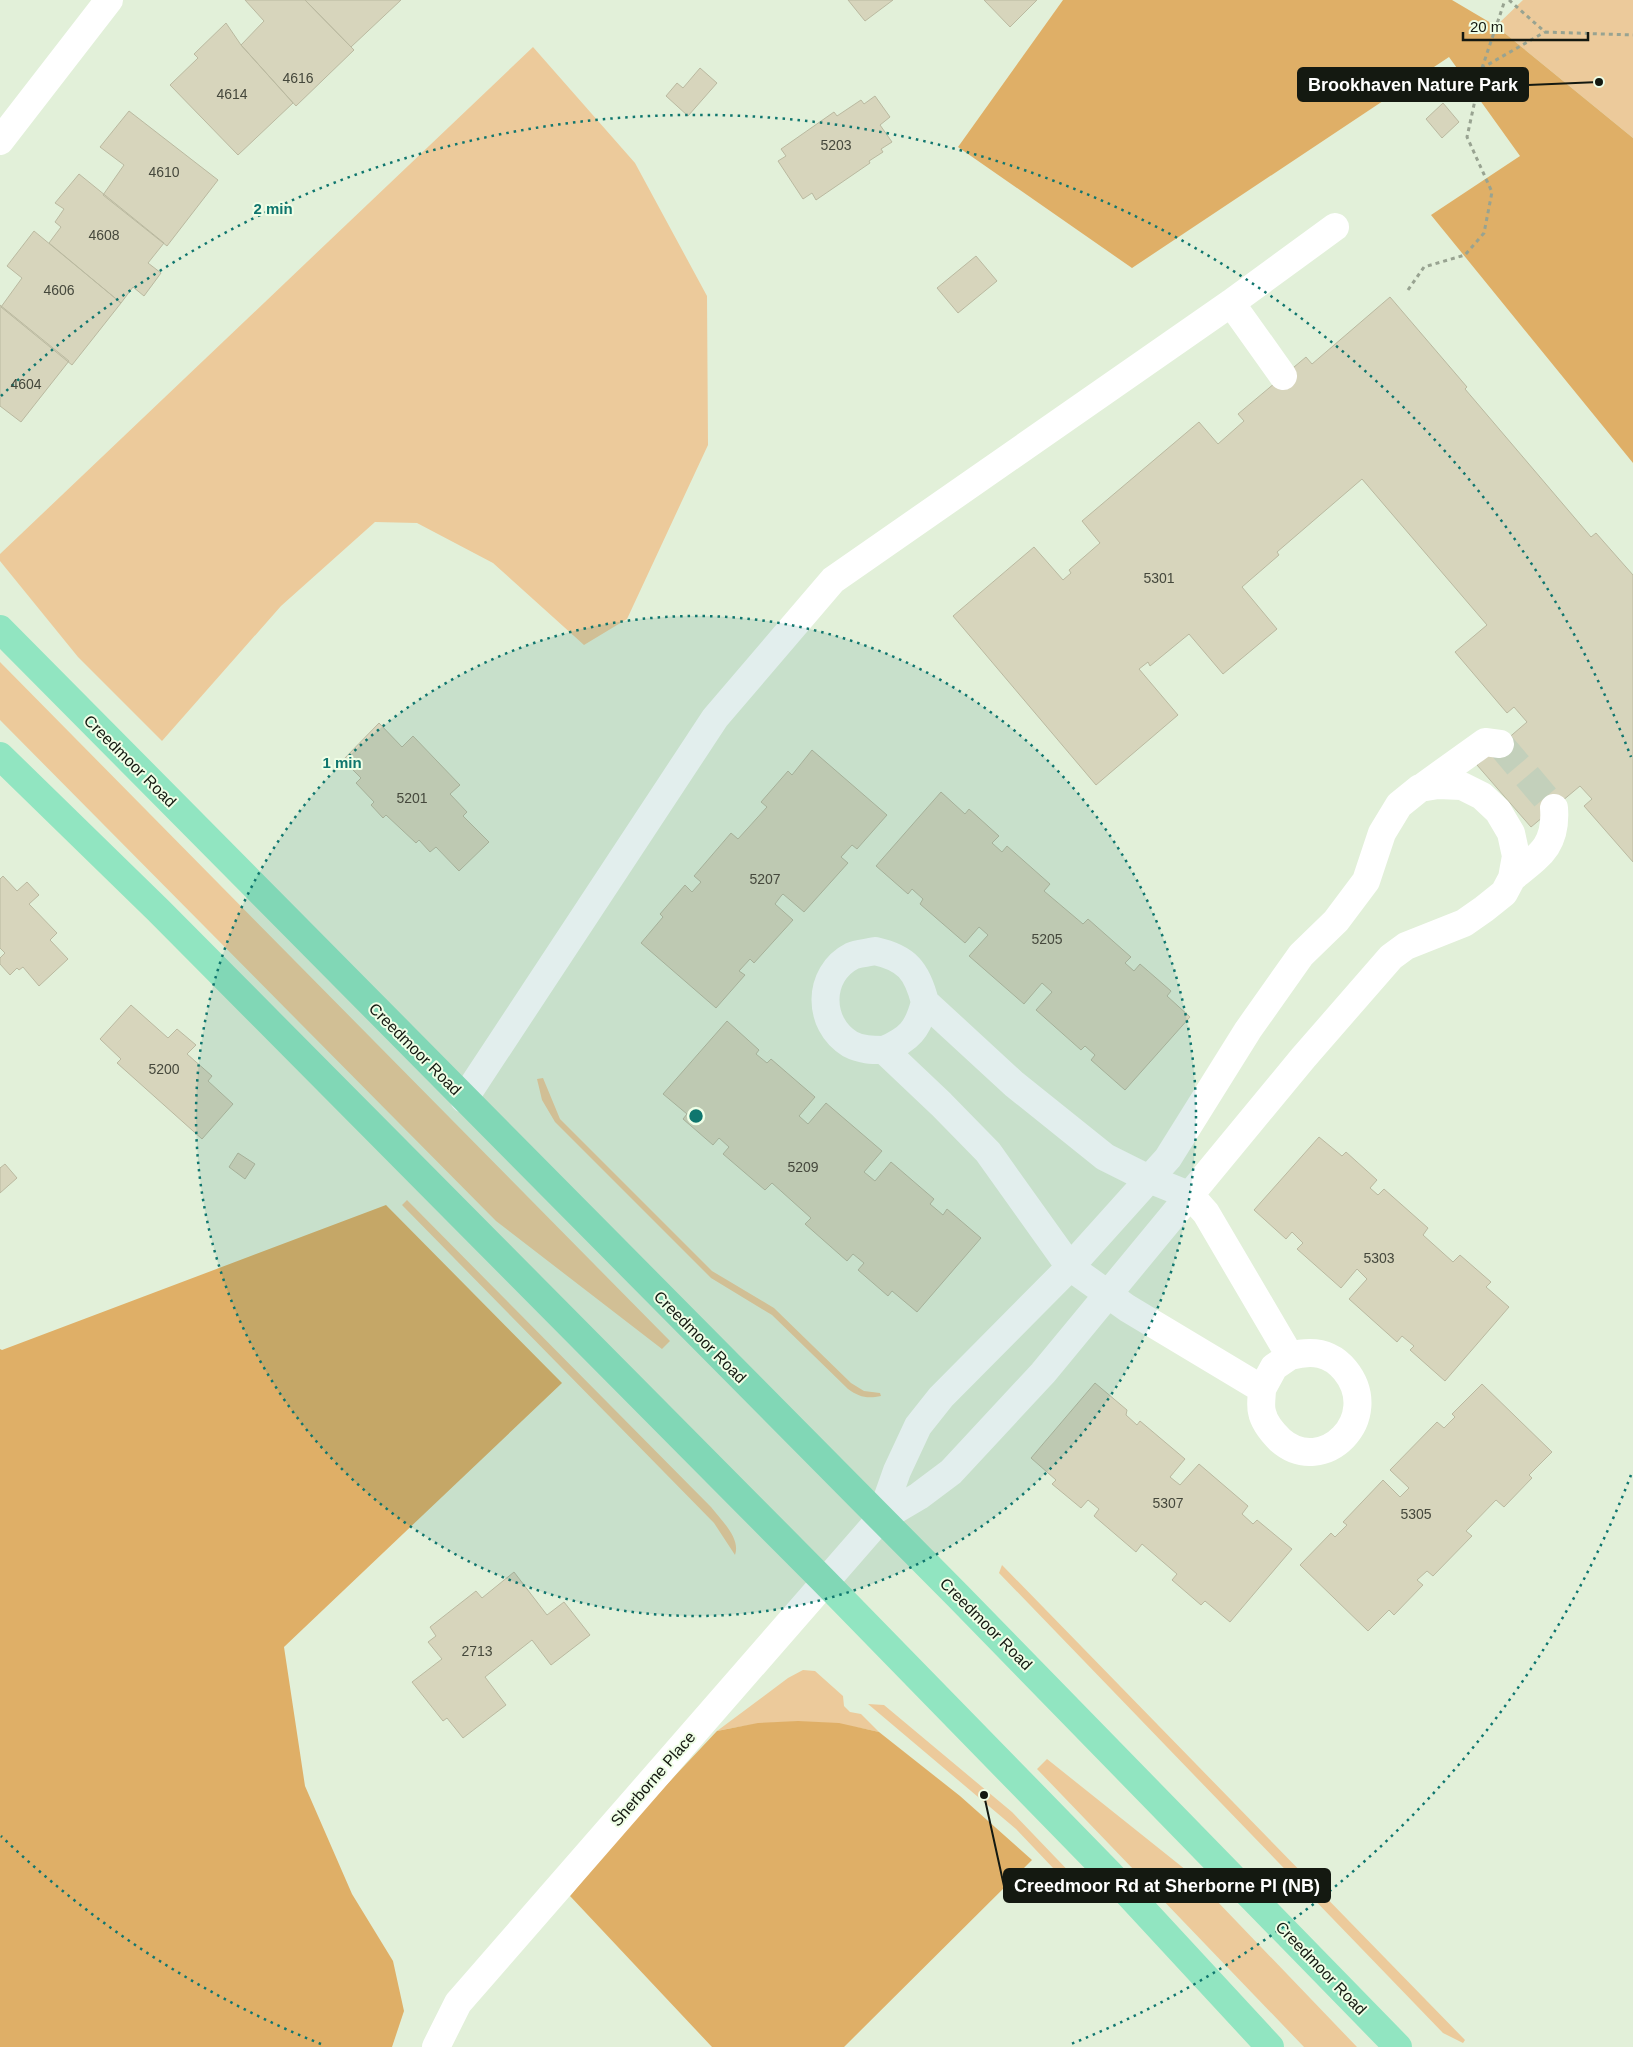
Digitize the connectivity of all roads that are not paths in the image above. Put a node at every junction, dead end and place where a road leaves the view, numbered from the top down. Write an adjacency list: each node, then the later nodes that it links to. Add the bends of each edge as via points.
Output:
1 (110, 0): 2 (street)
2 (0, 141)
3 (1335, 227): 4 (street)
4 (1231, 303): 5 (street); 14 (street, via 833,580 714,718)
5 (1283, 376)
6 (0, 629): 14 (main road, Creedmoor Road)
7 (1500, 744): 9 (street, via 1485,742)
8 (0, 756): 22 (main road, via 172,924)
9 (1420, 788): 11 (street, via 1462,786 1482,796 1498,811 1511,833 1516,856); 15 (street, via 1399,805 1382,833 1366,881 1336,921 1301,955 1248,1030 1188,1129)
10 (1554, 808): 11 (street, via 1556,825 1552,839)
11 (1512, 878): 16 (street, via 1504,893 1464,923 1406,946 1391,957 1303,1058)
12 (925, 1002): 13 (street, via 921,1018 910,1036); 13 (street, via 920,983 911,968 894,955 875,951 853,956 838,966 828,981 824,997 827,1016 850,1044 866,1050); 15 (street, via 1041,1107 1105,1157)
13 (884, 1050): 17 (street, via 988,1152)
14 (464, 1099): 21 (main road, Creedmoor Road)
15 (1149, 1179): 16 (street); 17 (street)
16 (1191, 1196): 18 (street); 19 (street, via 1206,1213)
17 (1070, 1267): 18 (street); 21 (street, via 941,1397 918,1426 897,1470)
18 (1109, 1294): 20 (street, via 1126,1308); 21 (street, via 1043,1374 951,1472)
19 (1290, 1356): 20 (street, via 1274,1367); 20 (street, via 1322,1353 1340,1364 1353,1380 1359,1398 1358,1412 1349,1431 1328,1448 1314,1452 1290,1447 1268,1427 1262,1411)
20 (1262, 1389)
21 (880, 1519): 22 (street, Sherborne Place); 25 (main road, Creedmoor Road)
22 (824, 1581): 23 (street, Sherborne Place, via 458,2002); 24 (main road, via 1109,1872)
23 (436, 2047)
24 (1270, 2047)
25 (1398, 2047)

